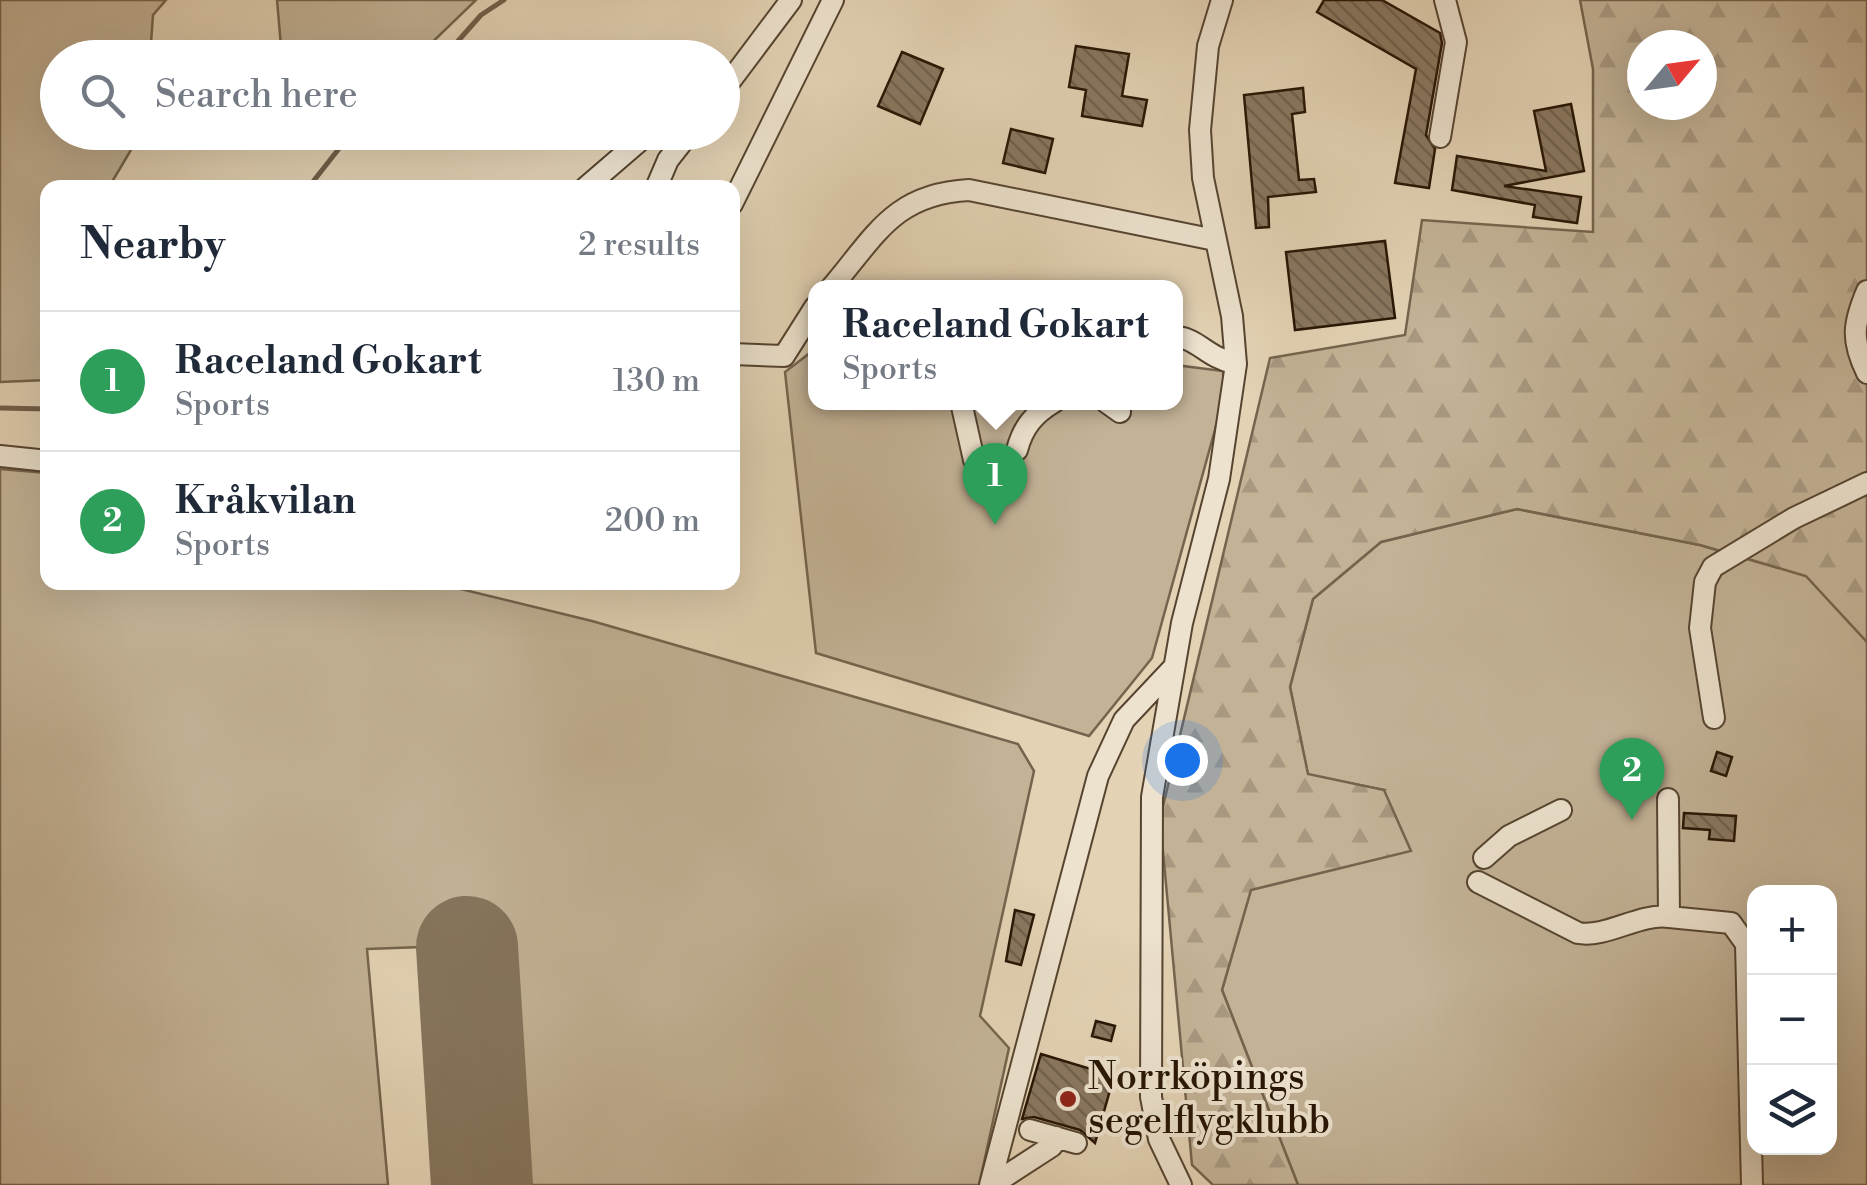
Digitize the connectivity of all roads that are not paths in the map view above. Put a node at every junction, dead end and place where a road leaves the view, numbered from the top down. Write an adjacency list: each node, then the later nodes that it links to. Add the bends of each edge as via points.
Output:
1 (833, 0): 12 (street)
2 (1222, 0): 13 (street, via 1208,46 1200,130)
3 (1446, 0): 7 (street, via 1456,42)
4 (790, 1): 5 (street); 6 (street)
5 (740, 52)
6 (740, 68)
7 (1440, 137)
8 (629, 150): 10 (street)
9 (676, 150): 11 (street)
10 (594, 180)
11 (659, 180)
12 (740, 188)
13 (1215, 240): 14 (street, via 970,190 938,192 908,204); 19 (street)
14 (838, 280)
15 (1867, 291): 20 (street, via 1853,325)
16 (808, 319): 18 (street, via 784,356)
17 (1183, 337): 19 (street, via 1212,359)
18 (740, 354)
19 (1236, 364): 28 (street, via 1219,480)
20 (1867, 373)
21 (963, 410): 26 (street)
22 (1041, 410): 23 (street)
23 (1018, 450)
24 (0, 456): 25 (street)
25 (40, 459)
26 (974, 460)
27 (1867, 483): 29 (street, via 1713,567 1700,628)
28 (1174, 666): 36 (street, via 1124,720 1098,776); 37 (street, via 1152,797 1150,1097 1158,1138)
29 (1714, 718)
30 (1668, 799): 34 (street)
31 (1561, 810): 32 (street, via 1508,836)
32 (1484, 858)
33 (1478, 882): 34 (street, via 1578,933)
34 (1670, 916): 38 (street, via 1732,923 1746,944)
35 (1030, 1130): 36 (street, via 1066,1140)
36 (991, 1185)
37 (1182, 1185)
38 (1752, 1185)

